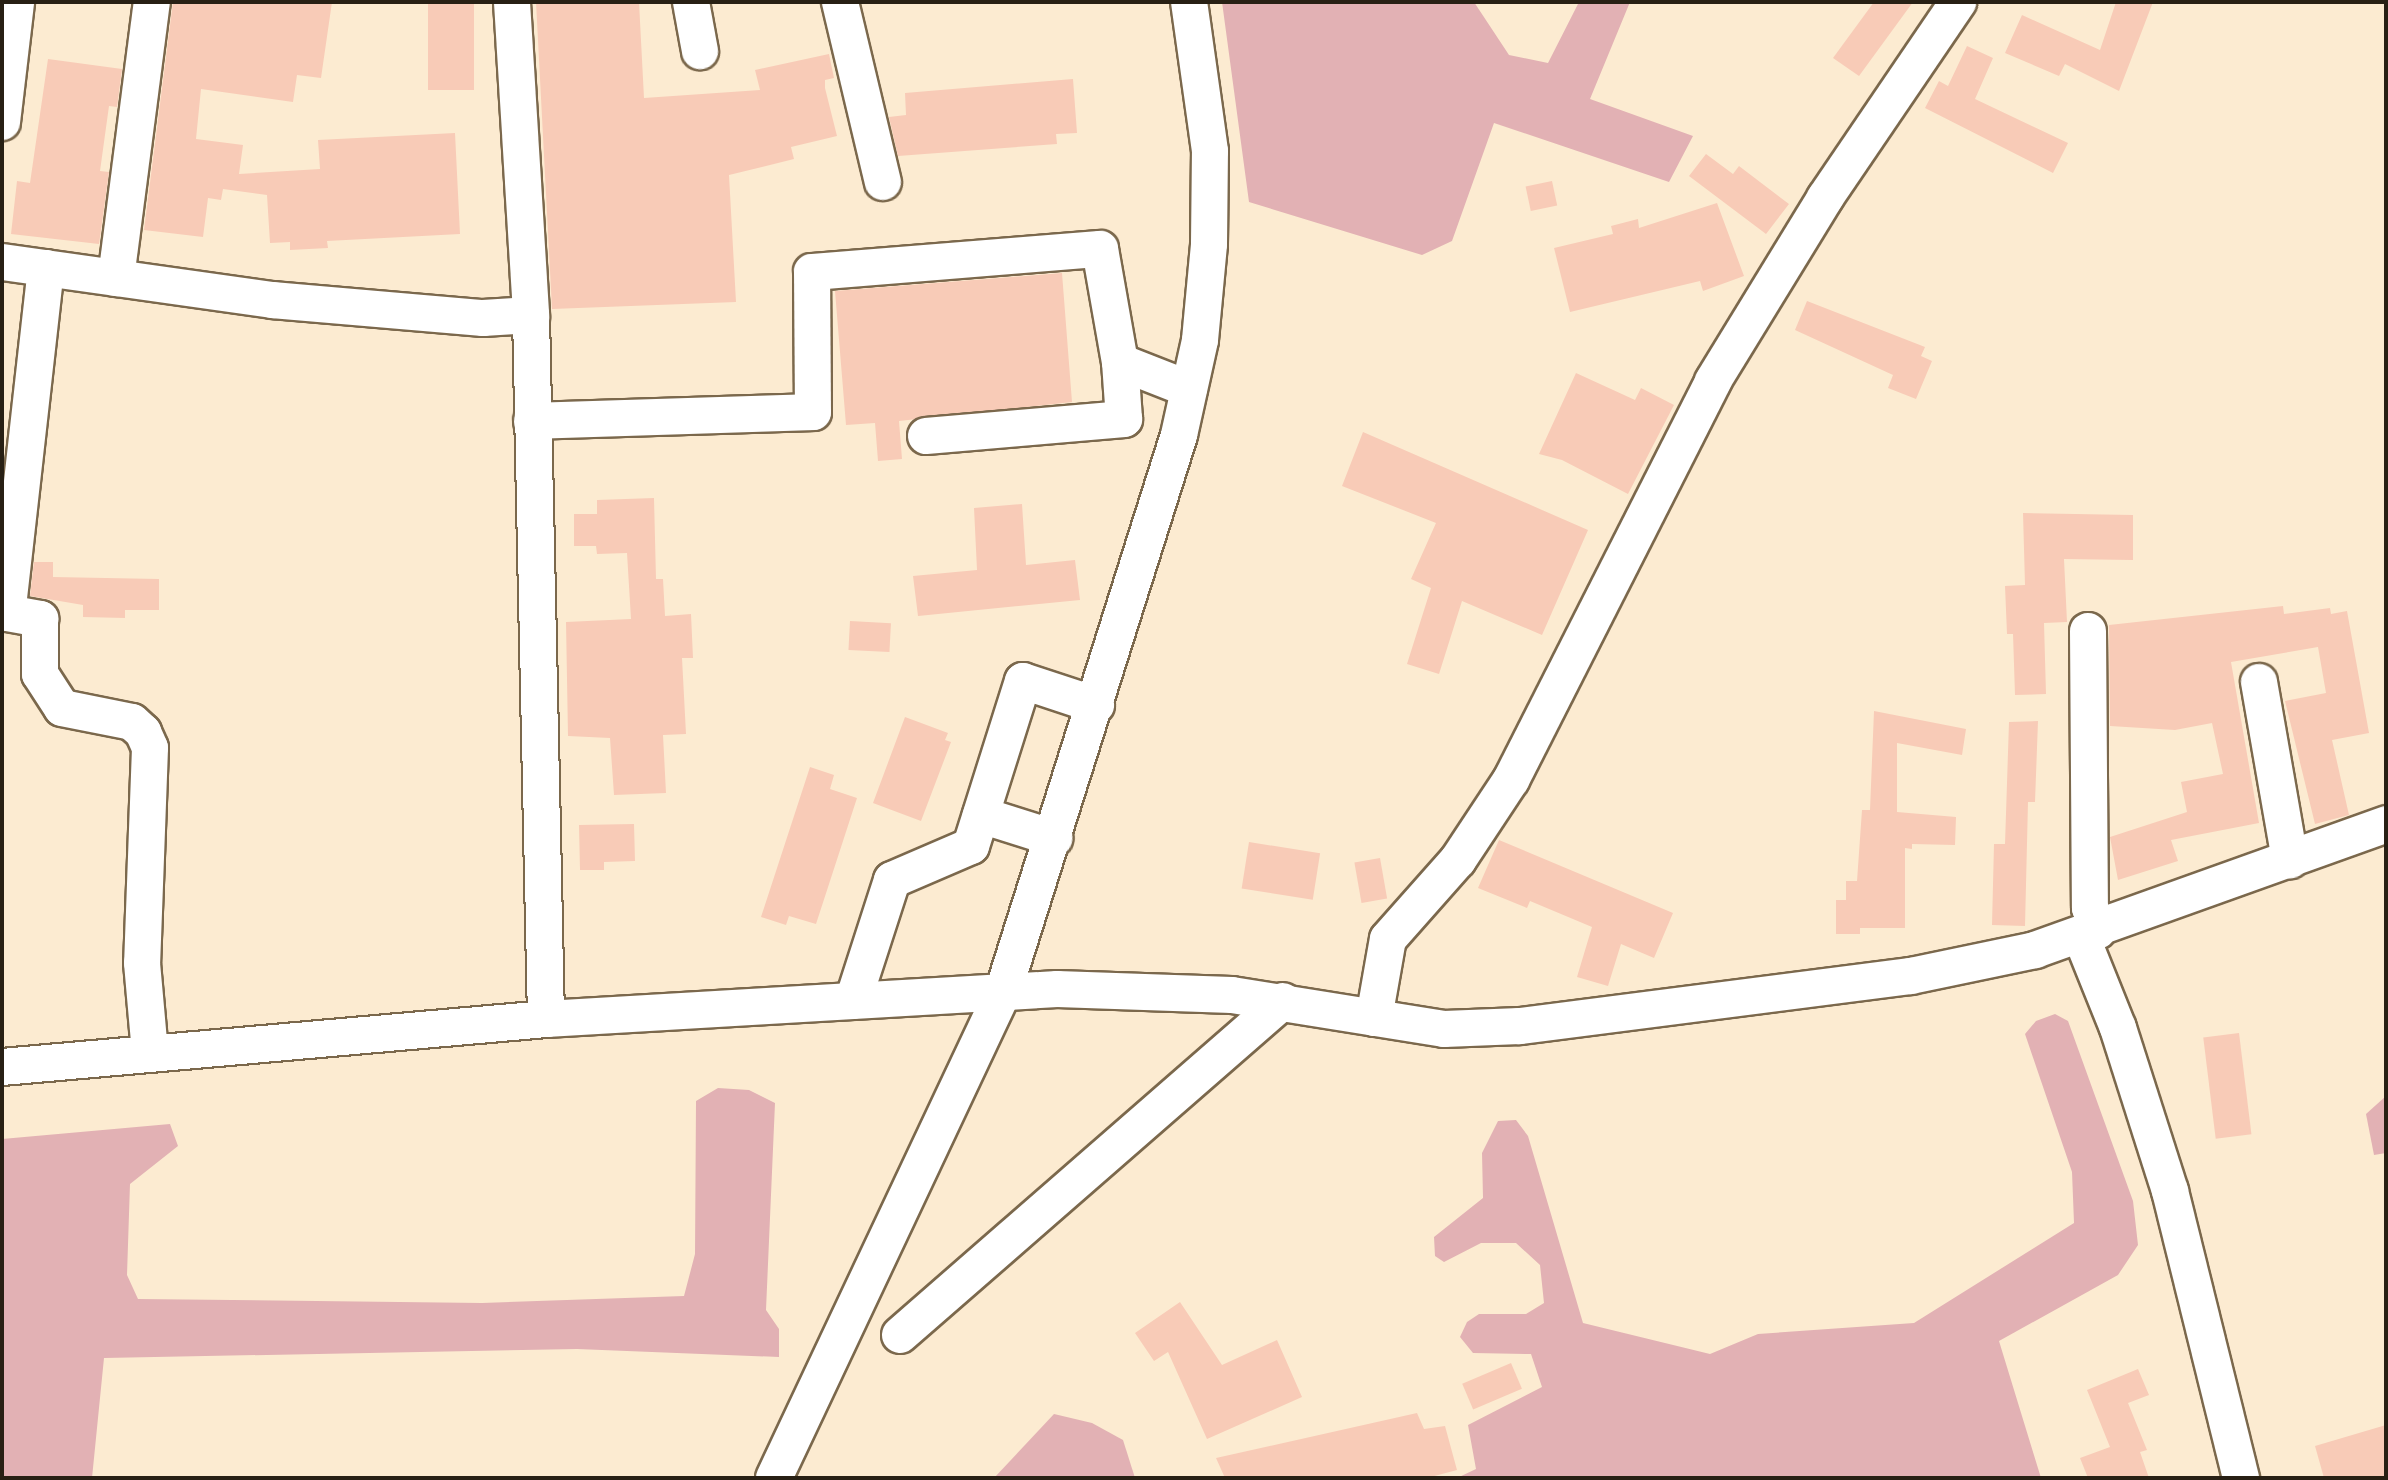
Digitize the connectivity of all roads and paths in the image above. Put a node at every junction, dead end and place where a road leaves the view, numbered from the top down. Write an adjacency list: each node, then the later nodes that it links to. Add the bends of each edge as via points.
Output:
1 (16, 2): 9 (street)
2 (152, 2): 13 (street)
3 (512, 2): 14 (street)
4 (691, 2): 8 (street)
5 (840, 2): 10 (street)
6 (1189, 2): 16 (street, via 1210,151 1208,258)
7 (1958, 2): 30 (street, via 1825,198 1713,381 1511,780 1458,860 1388,939)
8 (700, 51)
9 (2, 122)
10 (883, 182)
11 (2, 262): 12 (street)
12 (46, 268): 13 (street); 32 (street, via 7,613 40,619 40,674 62,708 132,722 150,748 142,963)
13 (116, 278): 14 (street, via 287,301 483,318)
14 (531, 315): 17 (street)
15 (1120, 362): 16 (street); 17 (street, via 1100,249 812,272 813,412); 18 (street, via 1124,419)
16 (1189, 389): 21 (street)
17 (532, 421): 31 (street)
18 (926, 436)
19 (2088, 631): 26 (street)
20 (2259, 682): 25 (street)
21 (1096, 705): 22 (street, via 1023,681); 24 (street)
22 (981, 815): 24 (street); 28 (street, via 971,846 892,880)
23 (2386, 824): 25 (street)
24 (1054, 838): 27 (street)
25 (2290, 860): 26 (street)
26 (2090, 934): 30 (street, via 1911,976 1614,1016 1444,1029); 36 (street, via 2170,1191)
27 (1003, 992): 28 (street); 29 (street, via 1173,992); 35 (street)
28 (853, 1001): 31 (street)
29 (1283, 1001): 30 (street); 34 (street)
30 (1374, 1018)
31 (546, 1019): 32 (street)
32 (150, 1052): 33 (street)
33 (2, 1067)
34 (900, 1335)
35 (774, 1478)
36 (2241, 1478)

